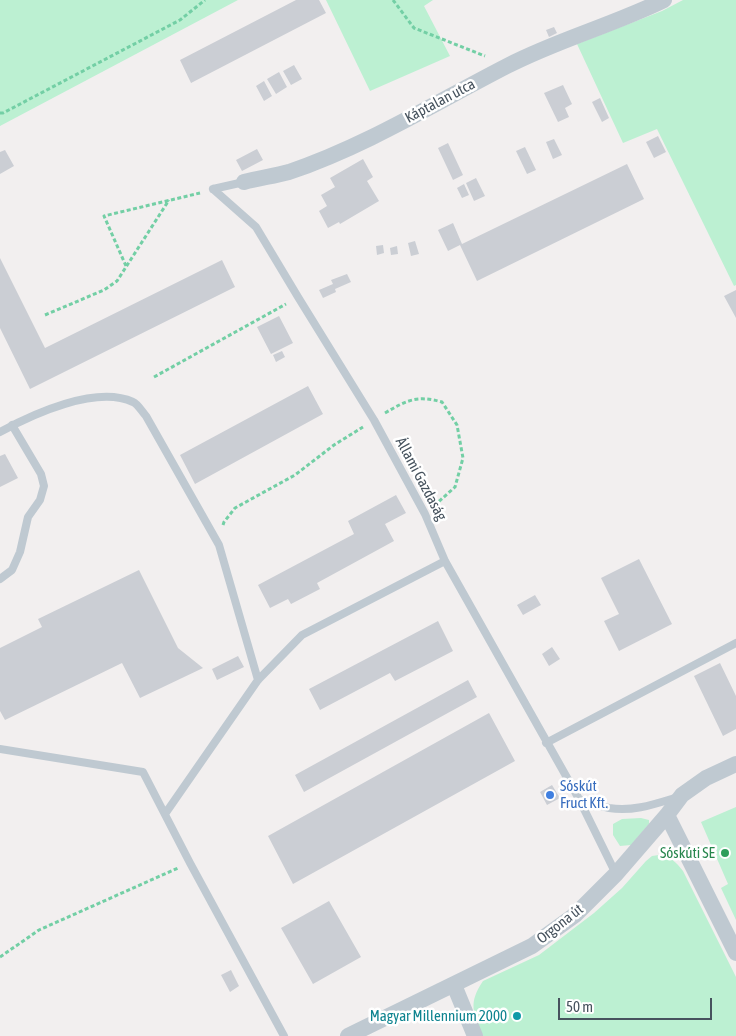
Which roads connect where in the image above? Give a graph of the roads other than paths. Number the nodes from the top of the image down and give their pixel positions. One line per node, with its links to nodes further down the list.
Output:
1 (664, 0): 2 (street, Káptalan utca)
2 (244, 182): 3 (lane, Káptalan utca)
3 (213, 189): 6 (lane, Állami Gazdaság)
4 (12, 425): 5 (lane); 7 (lane); 9 (lane)
5 (0, 432)
6 (445, 561): 9 (lane); 10 (lane, Állami Gazdaság)
7 (0, 579)
8 (736, 643): 10 (lane)
9 (258, 680): 15 (lane)
10 (546, 743): 14 (lane, Állami Gazdaság)
11 (0, 749): 15 (lane)
12 (736, 764): 13 (street, Orgona út)
13 (682, 795): 14 (lane); 16 (street, Orgona út)
14 (578, 799): 17 (lane, Állami Gazdaság)
15 (165, 814): 20 (lane)
16 (667, 815): 17 (street, Orgona út); 18 (street)
17 (616, 874): 19 (street, Orgona út)
18 (736, 953)
19 (454, 985): 21 (street, Orgona út); 22 (street)
20 (284, 1036)
21 (348, 1036)
22 (475, 1036)

